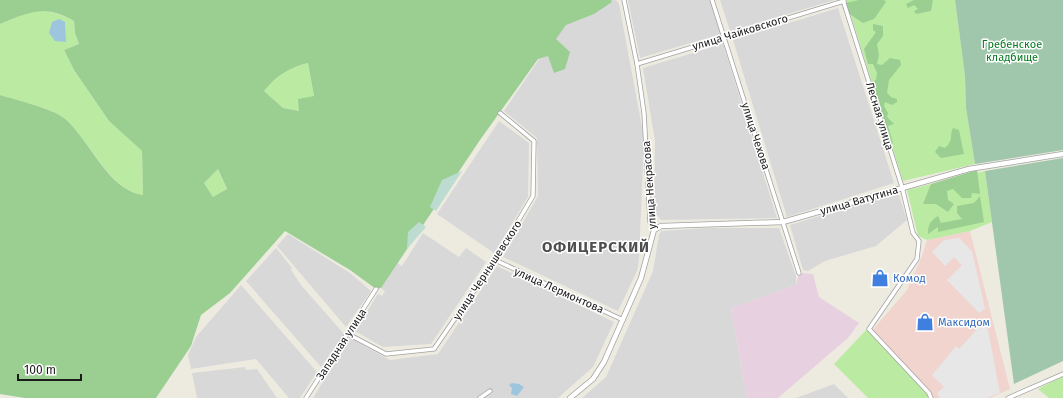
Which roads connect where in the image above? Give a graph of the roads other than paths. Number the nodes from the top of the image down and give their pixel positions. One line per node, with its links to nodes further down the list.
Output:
1 (624, 0): 5 (street, улица Некрасова)
2 (712, 0): 4 (street, улица Чехова)
3 (843, 1): 4 (street, улица Чайковского); 8 (street, Лесная улица)
4 (724, 37): 5 (street, улица Чайковского); 9 (street, улица Чехова)
5 (637, 64): 10 (street, улица Некрасова)
6 (500, 113): 11 (street, улица Чернышевского)
7 (1063, 154): 8 (street, улица Ватутина)
8 (902, 188): 9 (street, улица Ватутина); 21 (street, Лесная улица)
9 (783, 222): 10 (street, улица Ватутина); 12 (street, улица Чехова)
10 (654, 230): 14 (street, улица Некрасова)
11 (495, 260): 14 (street, улица Лермонтова); 15 (street, улица Чернышевского)
12 (799, 273)
13 (376, 289): 15 (street, Западная улица)
14 (623, 320): 20 (street, улица Некрасова)
15 (348, 334): 18 (street, Западная улица)
16 (1063, 374): 22 (street)
17 (490, 391): 19 (street)
18 (306, 398)
19 (480, 398)
20 (570, 398)
21 (931, 398)
22 (1008, 398)

